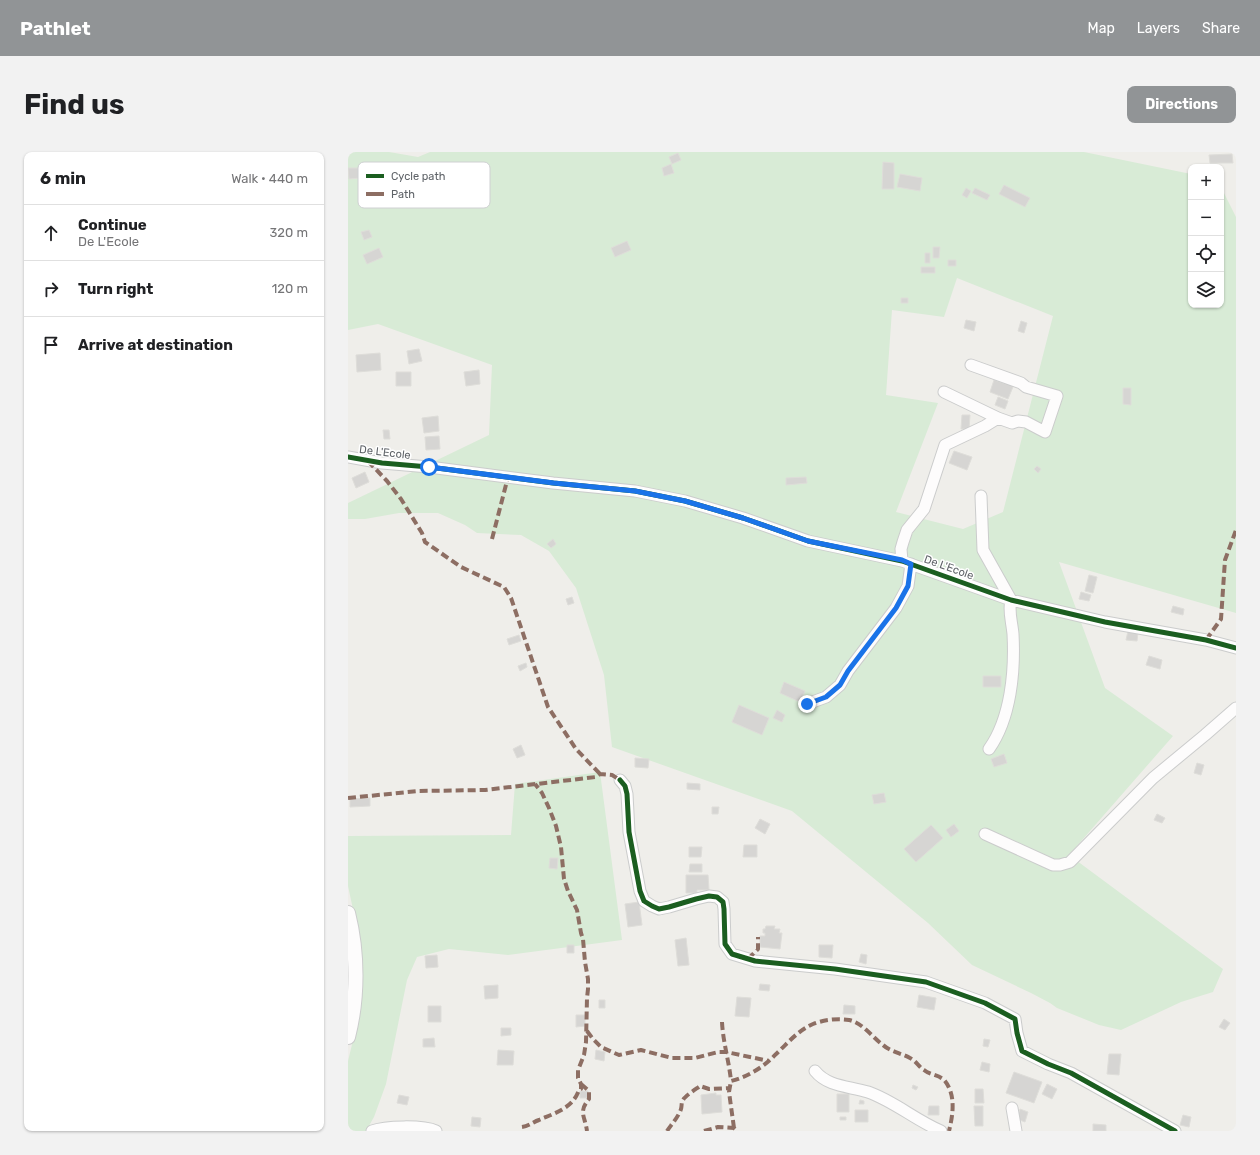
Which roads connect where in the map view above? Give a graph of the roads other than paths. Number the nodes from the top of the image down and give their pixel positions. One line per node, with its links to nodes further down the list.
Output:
1 (971, 365): 3 (street)
2 (944, 392): 3 (street)
3 (998, 418): 6 (street)
4 (348, 457): 6 (street, De L'Ecole)
5 (981, 496): 7 (street)
6 (906, 562): 7 (street, De L'Ecole); 9 (street)
7 (1011, 600): 8 (street, De L'Ecole); 11 (street)
8 (1236, 648)
9 (807, 704)
10 (1236, 708): 13 (street)
11 (988, 749)
12 (620, 780): 22 (street)
13 (985, 834)
14 (348, 913): 15 (street)
15 (348, 1037)
16 (815, 1071): 20 (street)
17 (1012, 1108): 21 (street)
18 (372, 1131): 19 (street)
19 (436, 1131)
20 (941, 1131)
21 (1016, 1131)
22 (1175, 1131)

